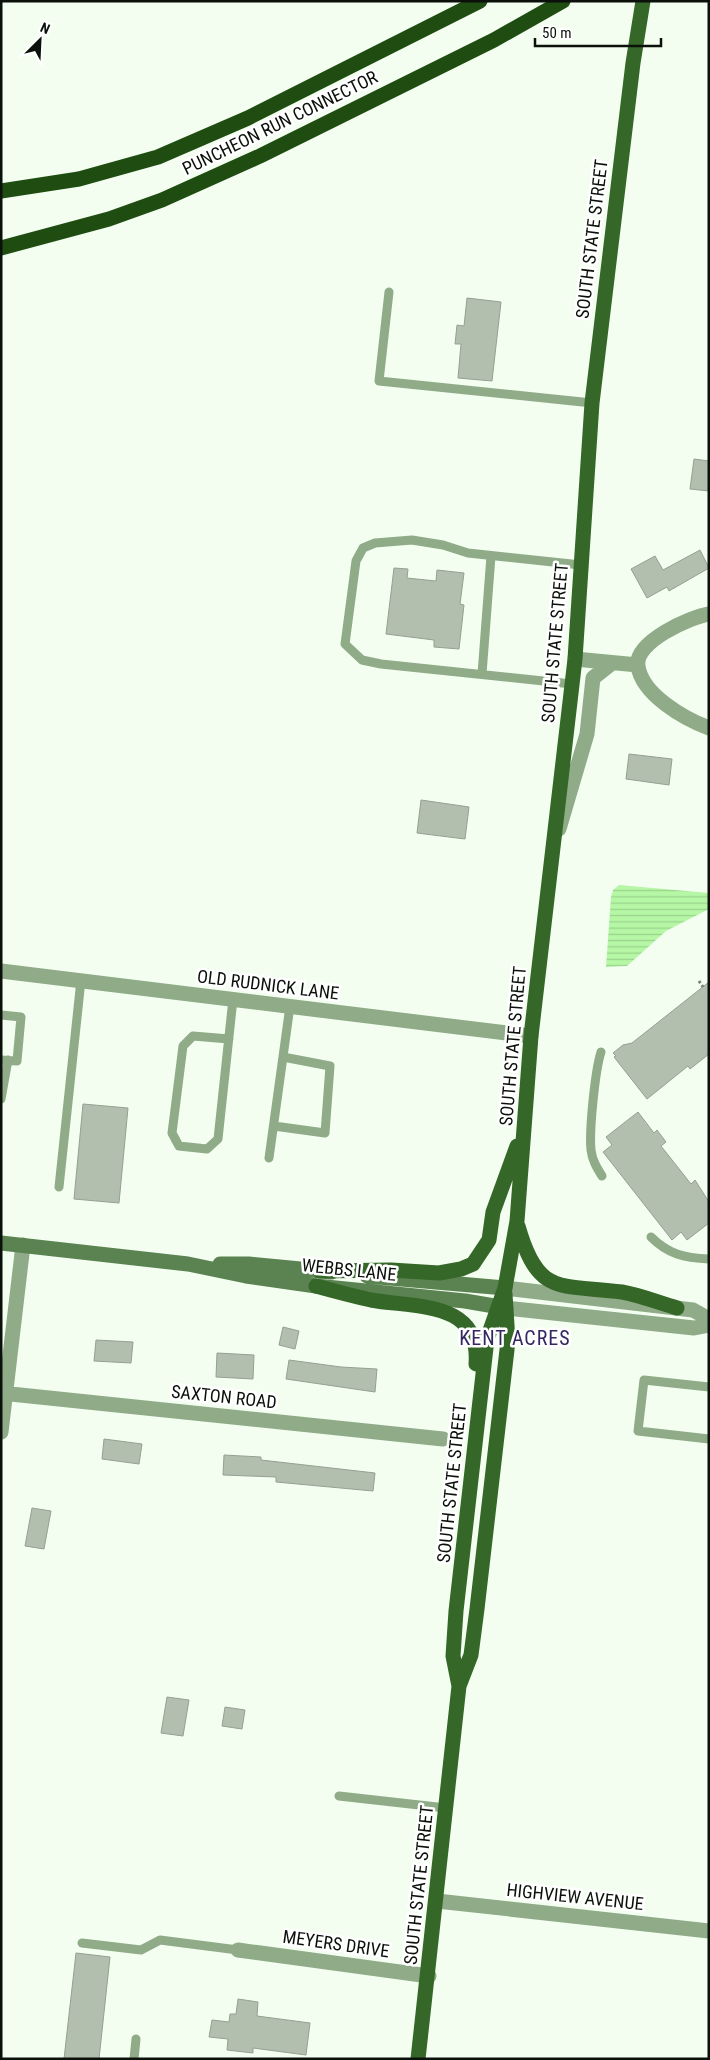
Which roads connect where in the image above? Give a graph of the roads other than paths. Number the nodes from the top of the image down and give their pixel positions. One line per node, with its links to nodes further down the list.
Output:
1 (480, 1): 4 (highway, PUNCHEON RUN CONNECTOR)
2 (563, 1): 5 (highway, PUNCHEON RUN CONNECTOR)
3 (643, 1): 7 (main road, SOUTH STATE STREET)
4 (1, 191)
5 (1, 248)
6 (389, 292): 7 (lane)
7 (592, 403): 9 (main road, SOUTH STATE STREET)
8 (490, 556): 9 (lane); 14 (lane); 14 (lane)
9 (581, 565): 11 (main road, SOUTH STATE STREET)
10 (709, 614): 13 (street)
11 (575, 659): 12 (street); 15 (main road, SOUTH STATE STREET)
12 (612, 663): 13 (street); 17 (street)
13 (638, 665): 16 (street)
14 (482, 674): 15 (lane)
15 (572, 684): 17 (main road, SOUTH STATE STREET)
16 (709, 728)
17 (553, 852): 23 (main road, SOUTH STATE STREET)
18 (1, 971): 19 (street, OLD RUDNICK LANE)
19 (81, 980): 20 (street, OLD RUDNICK LANE); 33 (lane)
20 (233, 999): 21 (street, OLD RUDNICK LANE); 24 (lane)
21 (290, 1006): 23 (street, OLD RUDNICK LANE); 26 (lane)
22 (1, 1015): 27 (lane)
23 (531, 1036): 30 (main road, SOUTH STATE STREET)
24 (229, 1038): 24 (lane)
25 (601, 1052): 32 (lane)
26 (283, 1057): 29 (lane); 29 (lane)
27 (5, 1060): 28 (lane)
28 (1, 1099)
29 (274, 1126): 31 (lane)
30 (524, 1128): 34 (main road, SOUTH STATE STREET); 39 (main road)
31 (270, 1158)
32 (602, 1176)
33 (60, 1186)
34 (517, 1221): 40 (main road, SOUTH STATE STREET); 42 (main road)
35 (651, 1237): 38 (lane)
36 (1, 1243): 37 (street, WEBBS LANE)
37 (22, 1245): 39 (street, WEBBS LANE); 46 (street)
38 (709, 1259)
39 (318, 1279): 40 (street, WEBBS LANE); 41 (street, WEBBS LANE); 50 (main road)
40 (505, 1288): 41 (main road, SOUTH STATE STREET); 42 (street)
41 (502, 1308): 44 (street); 50 (main road, SOUTH STATE STREET); 51 (main road, SOUTH STATE STREET)
42 (677, 1308): 43 (street)
43 (709, 1318)
44 (709, 1325)
45 (709, 1387): 49 (lane)
46 (3, 1393): 47 (street); 48 (street, SAXTON ROAD)
47 (1, 1432)
48 (443, 1439)
49 (709, 1439)
50 (466, 1527): 51 (main road, SOUTH STATE STREET)
51 (459, 1686): 53 (main road, SOUTH STATE STREET)
52 (339, 1796): 53 (lane)
53 (446, 1808): 54 (main road, SOUTH STATE STREET)
54 (437, 1901): 55 (street, HIGHVIEW AVENUE); 58 (main road, SOUTH STATE STREET)
55 (709, 1931)
56 (82, 1943): 57 (lane)
57 (238, 1950): 58 (street, MEYERS DRIVE)
58 (429, 1976): 61 (main road, SOUTH STATE STREET)
59 (136, 2039): 60 (lane)
60 (134, 2059)
61 (418, 2059)

